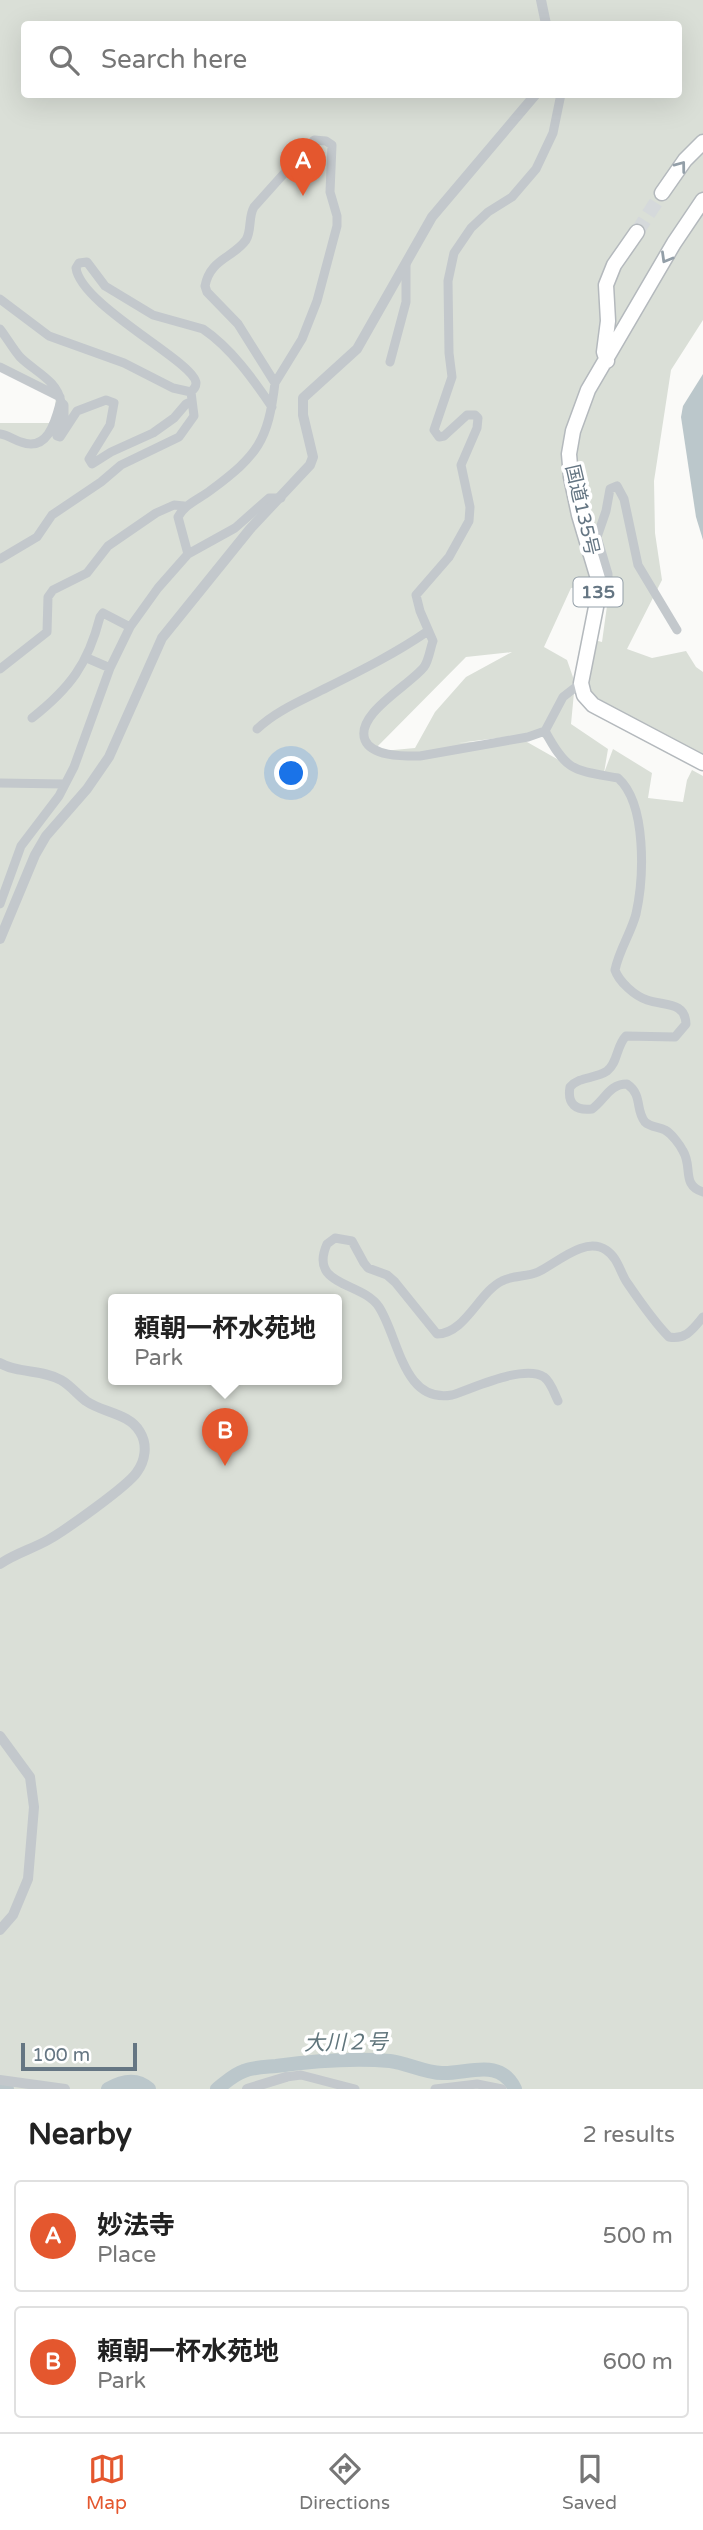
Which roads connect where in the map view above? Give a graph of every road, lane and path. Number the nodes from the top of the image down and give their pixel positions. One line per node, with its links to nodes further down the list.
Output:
1 (541, 0): 2 (street)
2 (545, 21)
3 (533, 98): 9 (street)
4 (560, 98): 27 (street)
5 (703, 142): 6 (highway, one-way to 5)
6 (662, 193)
7 (703, 200): 12 (highway, 国道135号 / 135, one-way to 12)
8 (637, 232): 12 (highway)
9 (407, 259): 13 (street); 20 (street)
10 (0, 299): 16 (street)
11 (0, 329): 17 (street)
12 (607, 361): 24 (highway, 国道135号 / 135)
13 (390, 362)
14 (0, 367): 17 (street)
15 (275, 383): 15 (street); 18 (street)
16 (192, 397): 17 (street); 18 (street); 23 (street)
17 (60, 400): 19 (street)
18 (272, 407): 21 (street)
19 (0, 434)
20 (281, 498): 22 (street); 39 (street)
21 (184, 506): 22 (street); 30 (street)
22 (188, 554): 25 (street)
23 (0, 559)
24 (597, 602): 26 (street); 31 (highway, 国道135号 / 135)
25 (130, 627): 28 (street); 29 (street)
26 (677, 630)
27 (428, 631): 33 (street); 34 (street)
28 (87, 658): 29 (street); 32 (street)
29 (110, 668): 37 (street)
30 (0, 669)
31 (581, 683): 34 (street); 35 (highway)
32 (32, 718)
33 (257, 729)
34 (545, 731): 40 (street)
35 (703, 763)
36 (0, 783): 37 (street)
37 (64, 784): 38 (street)
38 (0, 904)
39 (0, 939)
40 (703, 1192)
41 (703, 1317): 43 (street)
42 (0, 1363): 44 (street)
43 (558, 1401)
44 (0, 1564)
45 (0, 1736): 46 (street)
46 (0, 1930)
47 (286, 2077): 50 (street); 51 (street)
48 (0, 2080): 49 (street)
49 (65, 2089)
50 (247, 2089)
51 (355, 2089)
52 (435, 2089): 53 (street)
53 (502, 2089)

